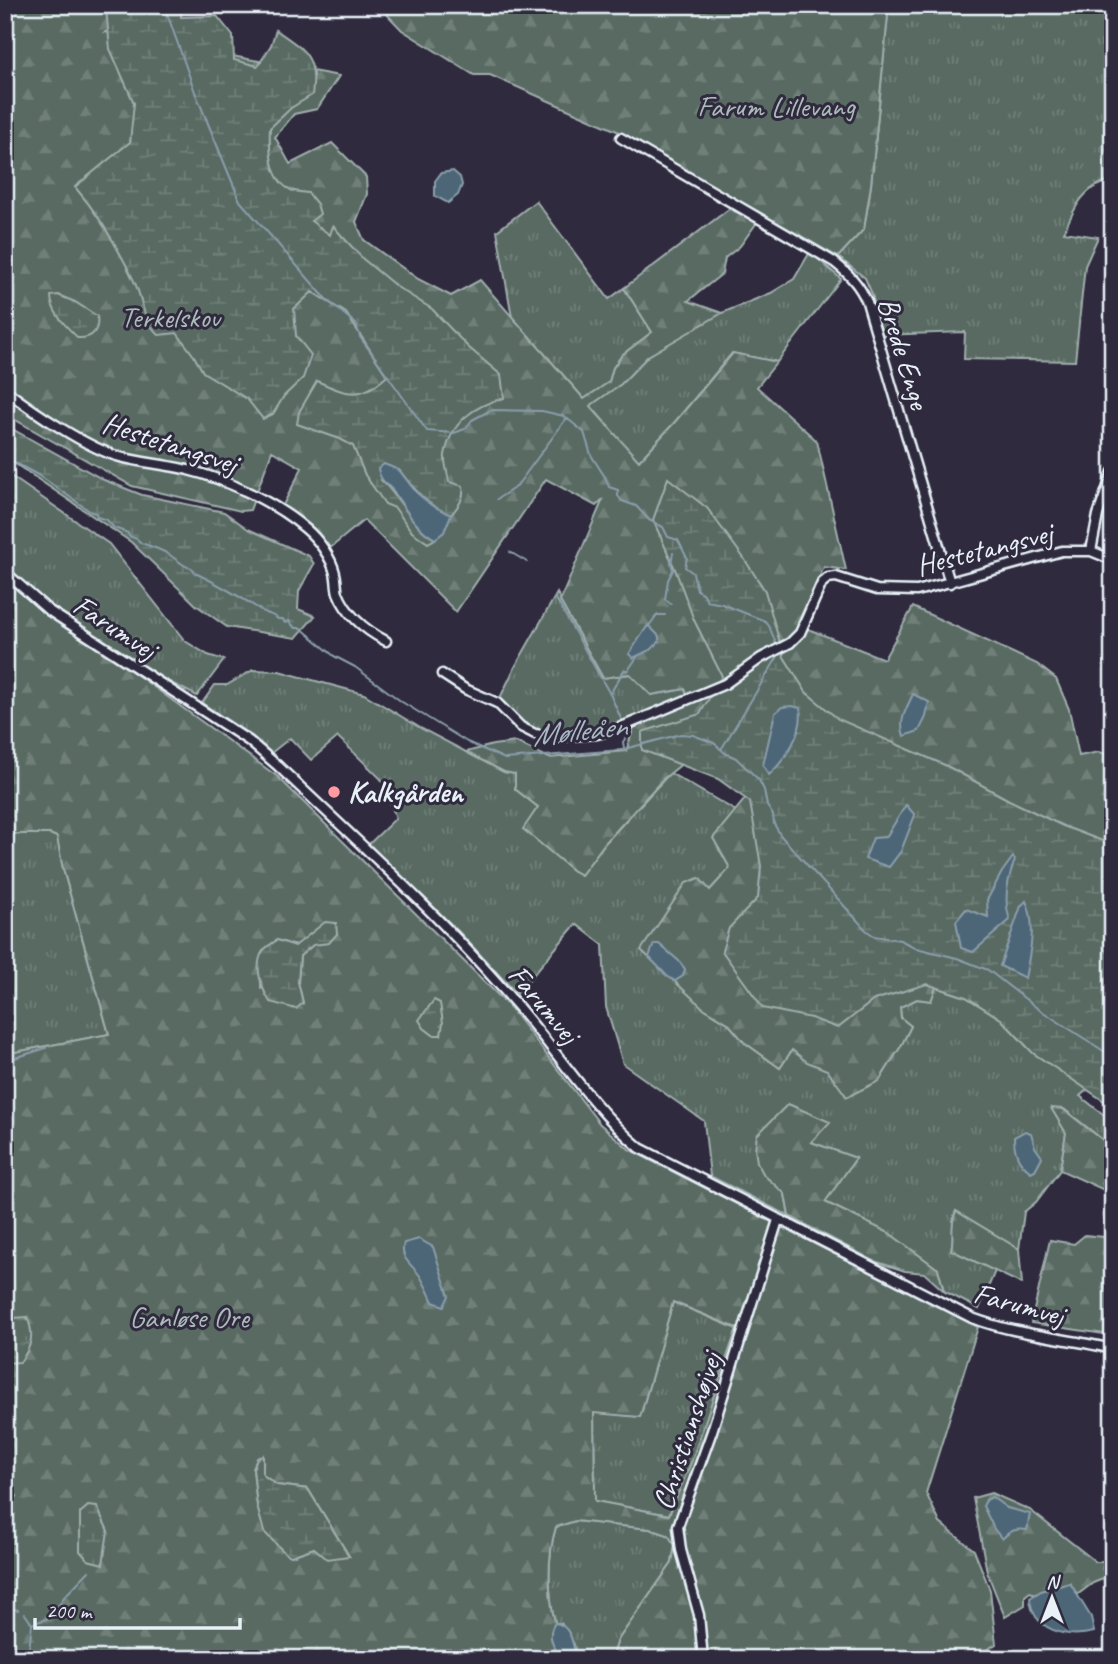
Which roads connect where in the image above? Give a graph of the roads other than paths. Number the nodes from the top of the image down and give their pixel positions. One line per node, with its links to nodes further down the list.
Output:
1 (621, 138): 7 (street, Brede Enge)
2 (5, 390): 8 (street, Hestetangsvej)
3 (1113, 472): 4 (street)
4 (1091, 551): 5 (street, Hestetangsvej); 7 (street, Hestetangsvej)
5 (1113, 560)
6 (6, 571): 10 (street, Farumvej)
7 (950, 583): 9 (street, Hestetangsvej)
8 (386, 641)
9 (442, 674)
10 (778, 1220): 11 (street, Farumvej); 12 (street, Christianshøjvej)
11 (1113, 1349)
12 (703, 1659)

